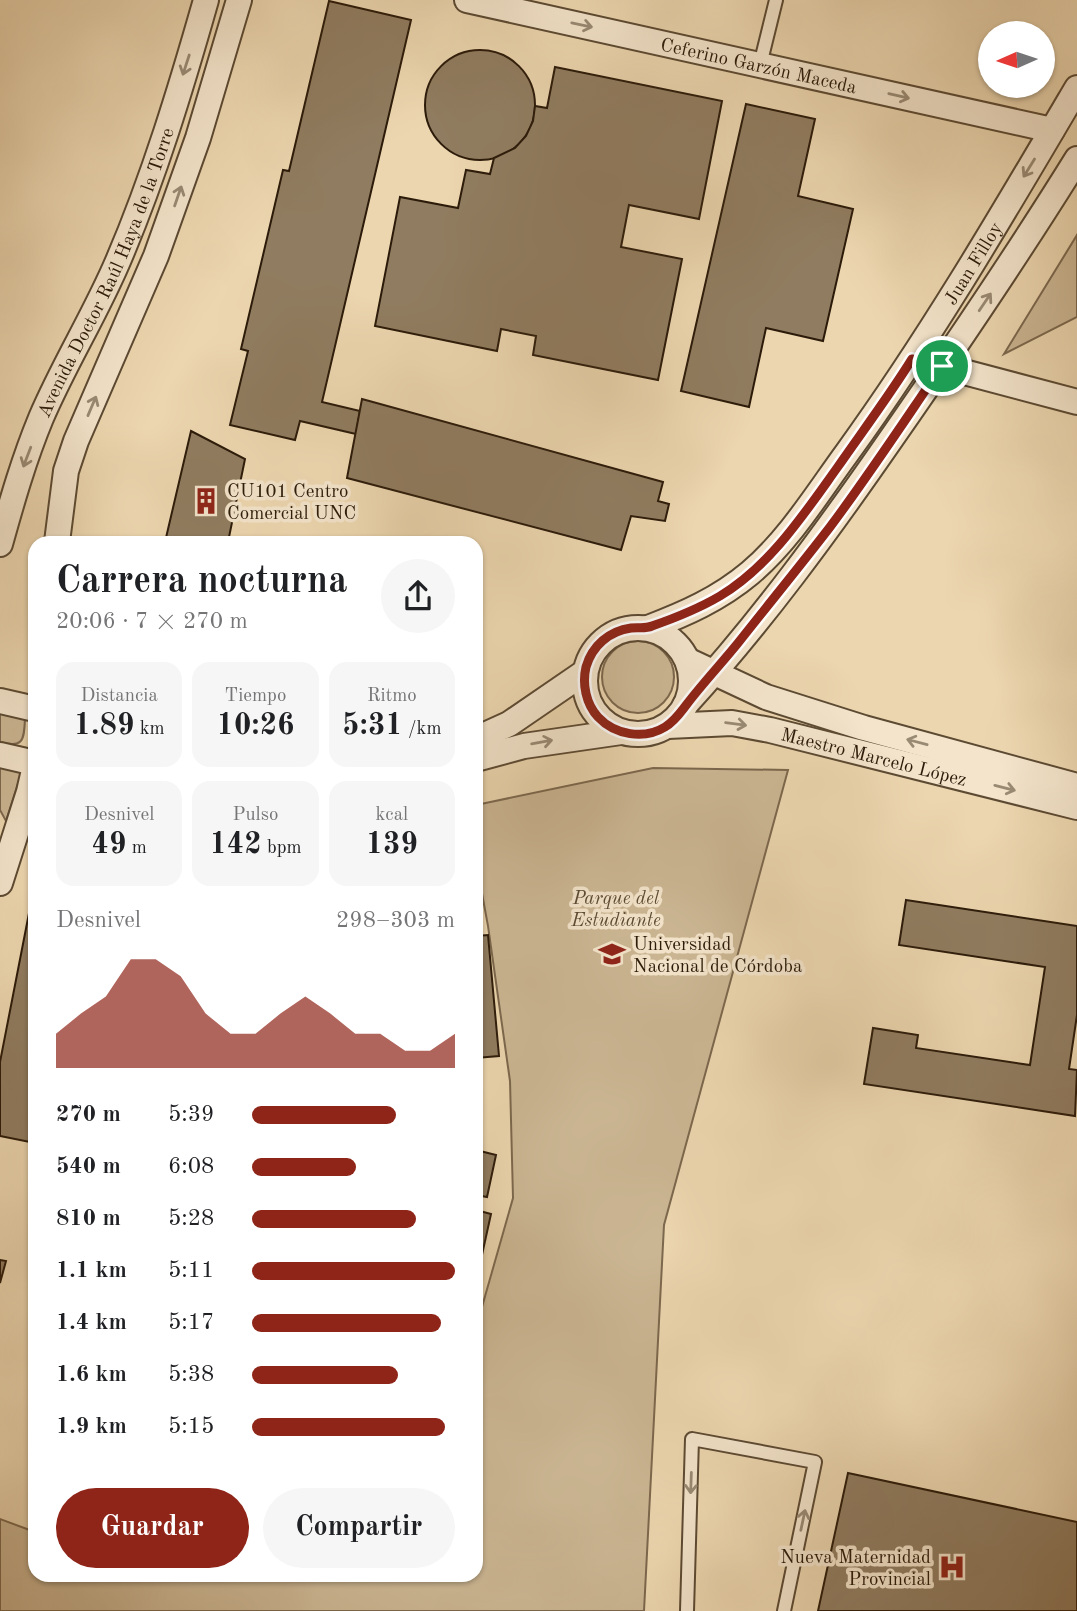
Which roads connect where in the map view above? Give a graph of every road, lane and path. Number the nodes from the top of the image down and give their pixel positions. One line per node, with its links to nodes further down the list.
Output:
1 (206, 0): 13 (street, Avenida Doctor Raúl Haya de la Torre, one-way to 13)
2 (239, 0): 12 (street, Avenida Doctor Raúl Haya de la Torre, one-way to 2)
3 (467, 0): 5 (street, Ceferino Garzón Maceda, one-way to 5)
4 (776, 0): 5 (lane)
5 (760, 65): 7 (street, Ceferino Garzón Maceda, one-way to 7)
6 (1077, 88): 7 (street, Juan Filloy)
7 (1052, 130): 9 (street, Juan Filloy, one-way to 9)
8 (1077, 159): 10 (street, Juan Filloy, one-way to 8)
9 (912, 359): 10 (street); 14 (street, Juan Filloy)
10 (942, 366): 11 (street); 17 (street, Juan Filloy)
11 (1077, 402)
12 (58, 536)
13 (0, 544)
14 (648, 628): 15 (street); 16 (street)
15 (687, 660): 17 (street, Maestro Marcelo López); 19 (street)
16 (585, 672): 22 (street); 23 (street)
17 (714, 674): 19 (street, Juan Filloy); 27 (street, Maestro Marcelo López, one-way to 17)
18 (0, 701): 20 (street)
19 (686, 704): 21 (street)
20 (28, 707)
21 (668, 726): 22 (street); 29 (street, Maestro Marcelo López, one-way to 29)
22 (621, 732): 25 (street, one-way to 22)
23 (483, 736)
24 (0, 755): 26 (street)
25 (483, 758)
26 (28, 763)
27 (1077, 786)
28 (28, 795): 30 (street)
29 (1077, 807)
30 (2, 868)
31 (687, 1611): 32 (lane, one-way to 31)
32 (784, 1611)

